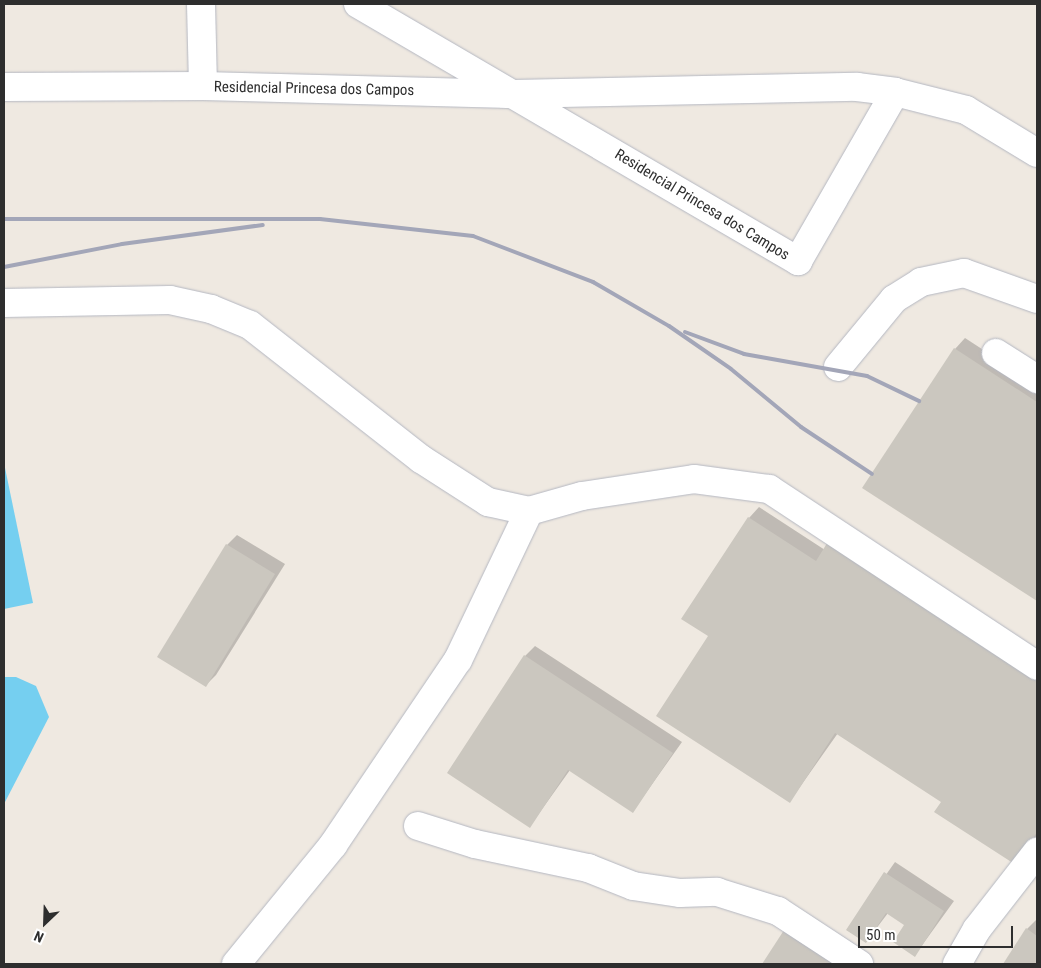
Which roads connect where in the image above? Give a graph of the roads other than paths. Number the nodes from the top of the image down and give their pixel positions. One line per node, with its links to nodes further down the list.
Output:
1 (201, 4): 3 (street, Residencial Princesa dos Campos)
2 (358, 4): 6 (street, Residencial Princesa dos Campos)
3 (203, 86): 4 (street, Residencial Princesa dos Campos); 6 (street, Residencial Princesa dos Campos)
4 (4, 87)
5 (895, 92): 6 (street, Residencial Princesa dos Campos); 6 (street, Residencial Princesa dos Campos); 7 (street, Residencial Princesa dos Campos)
6 (514, 94)
7 (1037, 153)
8 (1037, 299): 11 (street)
9 (4, 303): 13 (street)
10 (996, 353): 12 (street)
11 (838, 367)
12 (1037, 379)
13 (528, 511): 14 (street); 17 (street)
14 (1037, 666)
15 (418, 826): 18 (street)
16 (1037, 852): 19 (street)
17 (236, 964)
18 (858, 964)
19 (957, 964)

